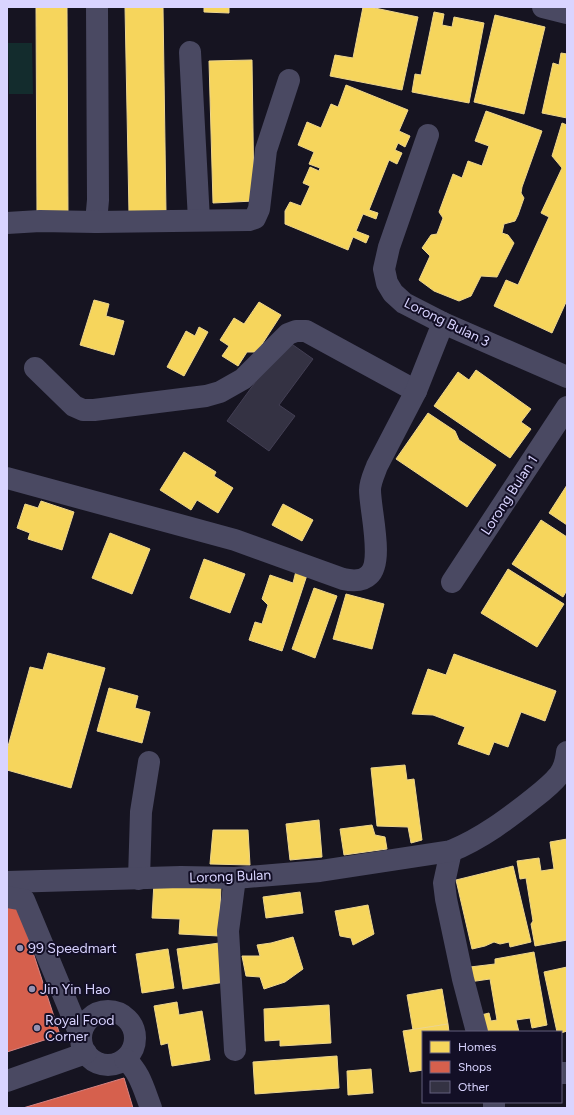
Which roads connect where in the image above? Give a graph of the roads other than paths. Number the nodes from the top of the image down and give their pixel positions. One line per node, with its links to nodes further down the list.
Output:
1 (97, 7): 8 (street)
2 (543, 7): 3 (street)
3 (567, 13)
4 (190, 52): 7 (street)
5 (289, 80): 7 (street)
6 (428, 135): 10 (street, Lorong Bulan 3)
7 (199, 220): 8 (street)
8 (96, 222): 9 (street)
9 (7, 223)
10 (443, 323): 12 (street, Lorong Bulan 3); 13 (street)
11 (34, 368): 13 (street)
12 (567, 377)
13 (416, 391): 15 (street)
14 (567, 407): 16 (street, Lorong Bulan 1)
15 (7, 478)
16 (452, 582)
17 (567, 752): 19 (street, Lorong Bulan)
18 (149, 762): 21 (street)
19 (451, 851): 20 (street, Lorong Bulan); 24 (street)
20 (235, 878): 21 (street, Lorong Bulan); 26 (street)
21 (139, 879): 22 (street, Lorong Bulan)
22 (7, 882)
23 (15, 899): 25 (street)
24 (477, 1031)
25 (83, 1046): 27 (street); 27 (street); 28 (street); 29 (street)
26 (235, 1050)
27 (125, 1059): 30 (street)
28 (7, 1072)
29 (7, 1081)
30 (151, 1108)

